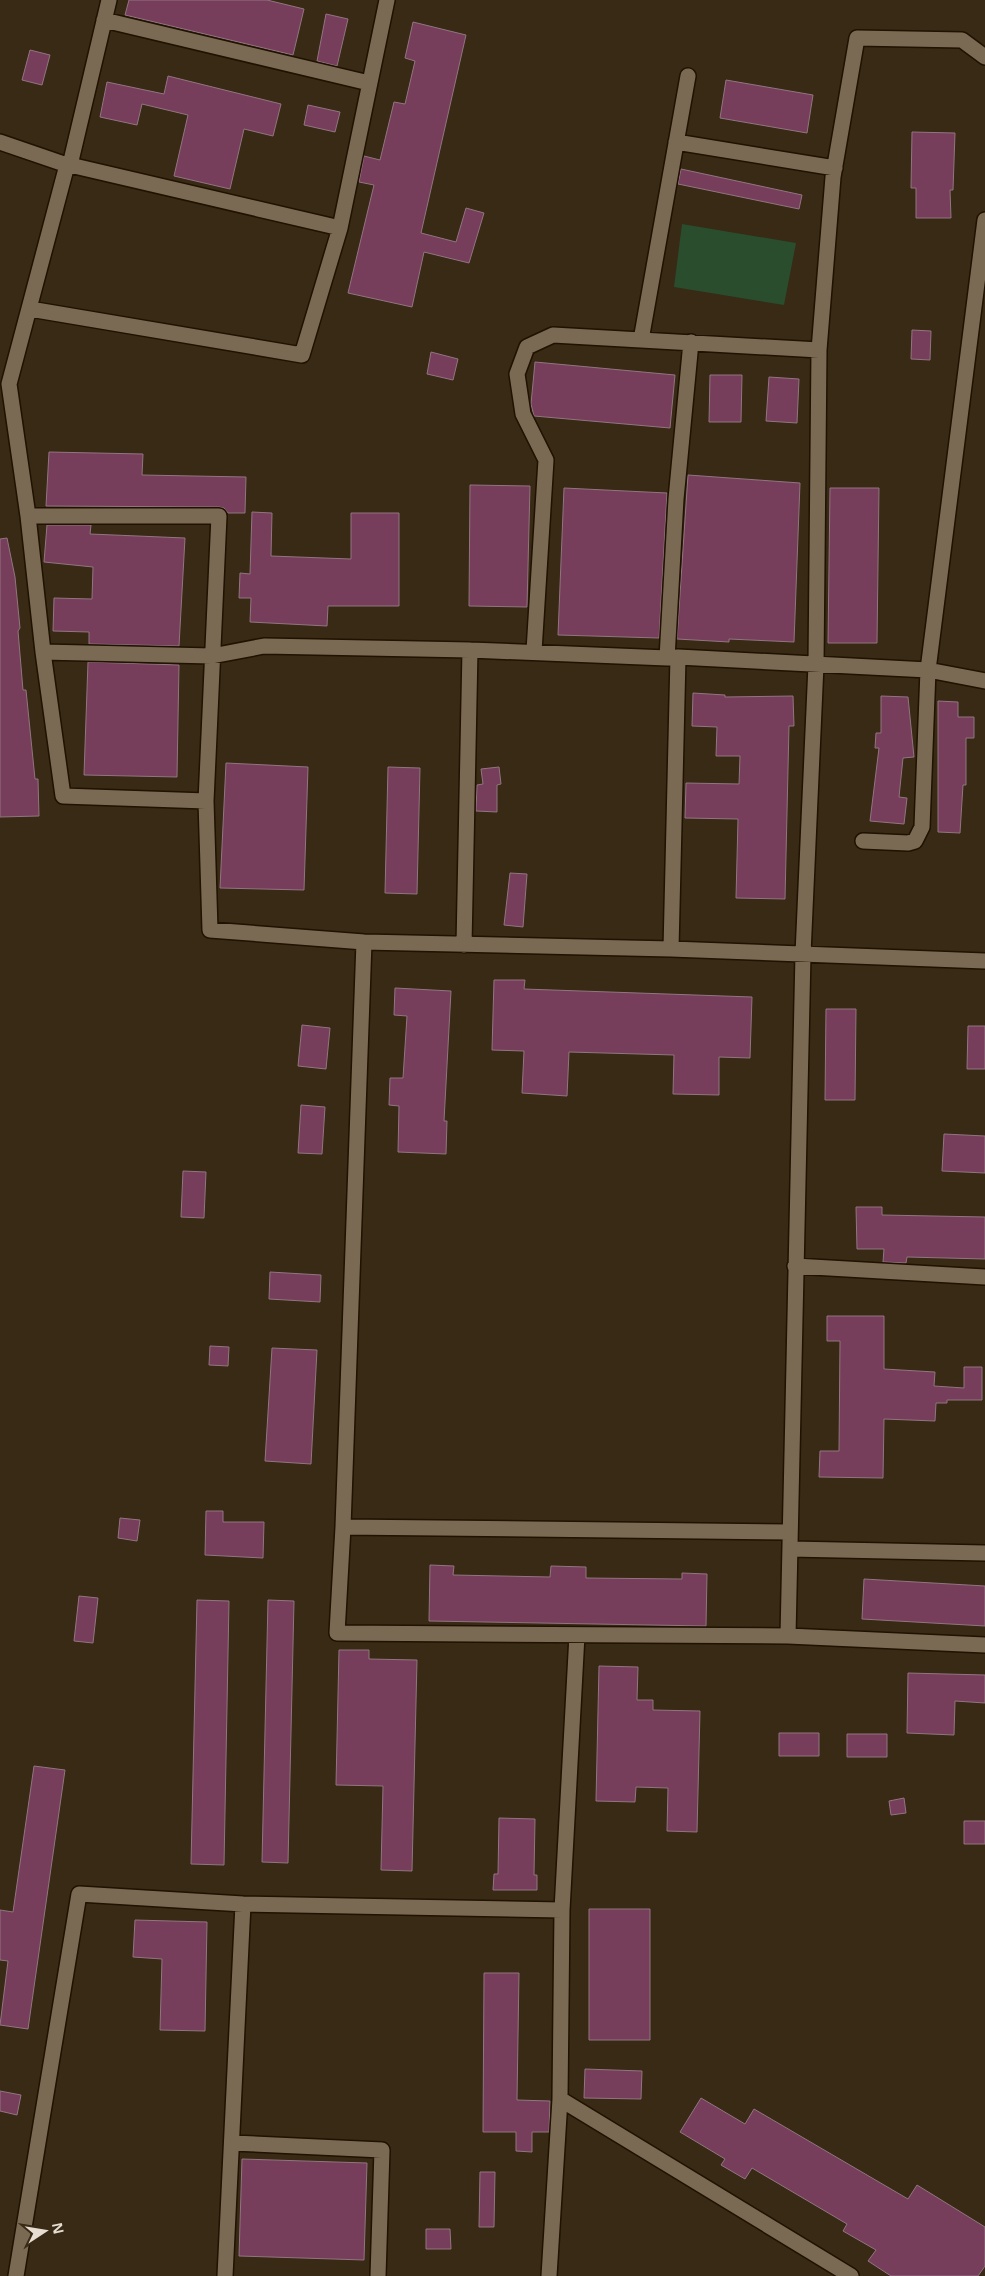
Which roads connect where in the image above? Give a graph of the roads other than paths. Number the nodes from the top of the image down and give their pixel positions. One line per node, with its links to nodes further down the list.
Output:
1 (109, 0): 3 (lane)
2 (387, 0): 6 (lane)
3 (104, 20): 6 (lane); 9 (lane)
4 (985, 57): 10 (lane)
5 (688, 76): 8 (lane)
6 (370, 83): 12 (lane)
7 (0, 142): 9 (lane)
8 (676, 142): 10 (lane); 14 (lane)
9 (68, 165): 12 (lane); 13 (lane)
10 (835, 168): 16 (lane)
11 (985, 220): 24 (lane)
12 (340, 228): 13 (lane)
13 (30, 309): 17 (lane)
14 (640, 340): 15 (lane); 19 (lane)
15 (691, 342): 16 (lane); 22 (lane)
16 (818, 350): 23 (lane)
17 (28, 516): 20 (lane); 21 (lane)
18 (470, 650): 19 (lane); 21 (lane); 29 (lane)
19 (534, 651): 22 (lane)
20 (43, 652): 21 (lane); 26 (lane)
21 (212, 656): 26 (lane)
22 (672, 657): 23 (lane); 30 (lane)
23 (816, 664): 24 (lane); 31 (lane)
24 (928, 670): 25 (lane); 27 (lane)
25 (985, 681)
26 (206, 801): 28 (lane)
27 (863, 841)
28 (364, 942): 29 (lane); 35 (lane)
29 (464, 945): 30 (lane)
30 (671, 949): 31 (lane)
31 (803, 954): 32 (lane); 33 (lane)
32 (985, 961)
33 (795, 1266): 34 (lane); 36 (lane)
34 (985, 1277)
35 (343, 1528): 36 (lane); 39 (lane)
36 (790, 1532): 37 (lane)
37 (790, 1550): 38 (lane); 40 (lane)
38 (985, 1553)
39 (577, 1635): 40 (lane); 43 (lane)
40 (788, 1636): 41 (lane)
41 (985, 1645)
42 (243, 1904): 43 (lane); 45 (lane); 46 (lane)
43 (562, 1910): 44 (lane)
44 (560, 2099): 49 (lane); 50 (lane)
45 (233, 2143): 47 (lane); 48 (lane)
46 (16, 2276)
47 (225, 2276)
48 (378, 2276)
49 (549, 2276)
50 (852, 2276)

